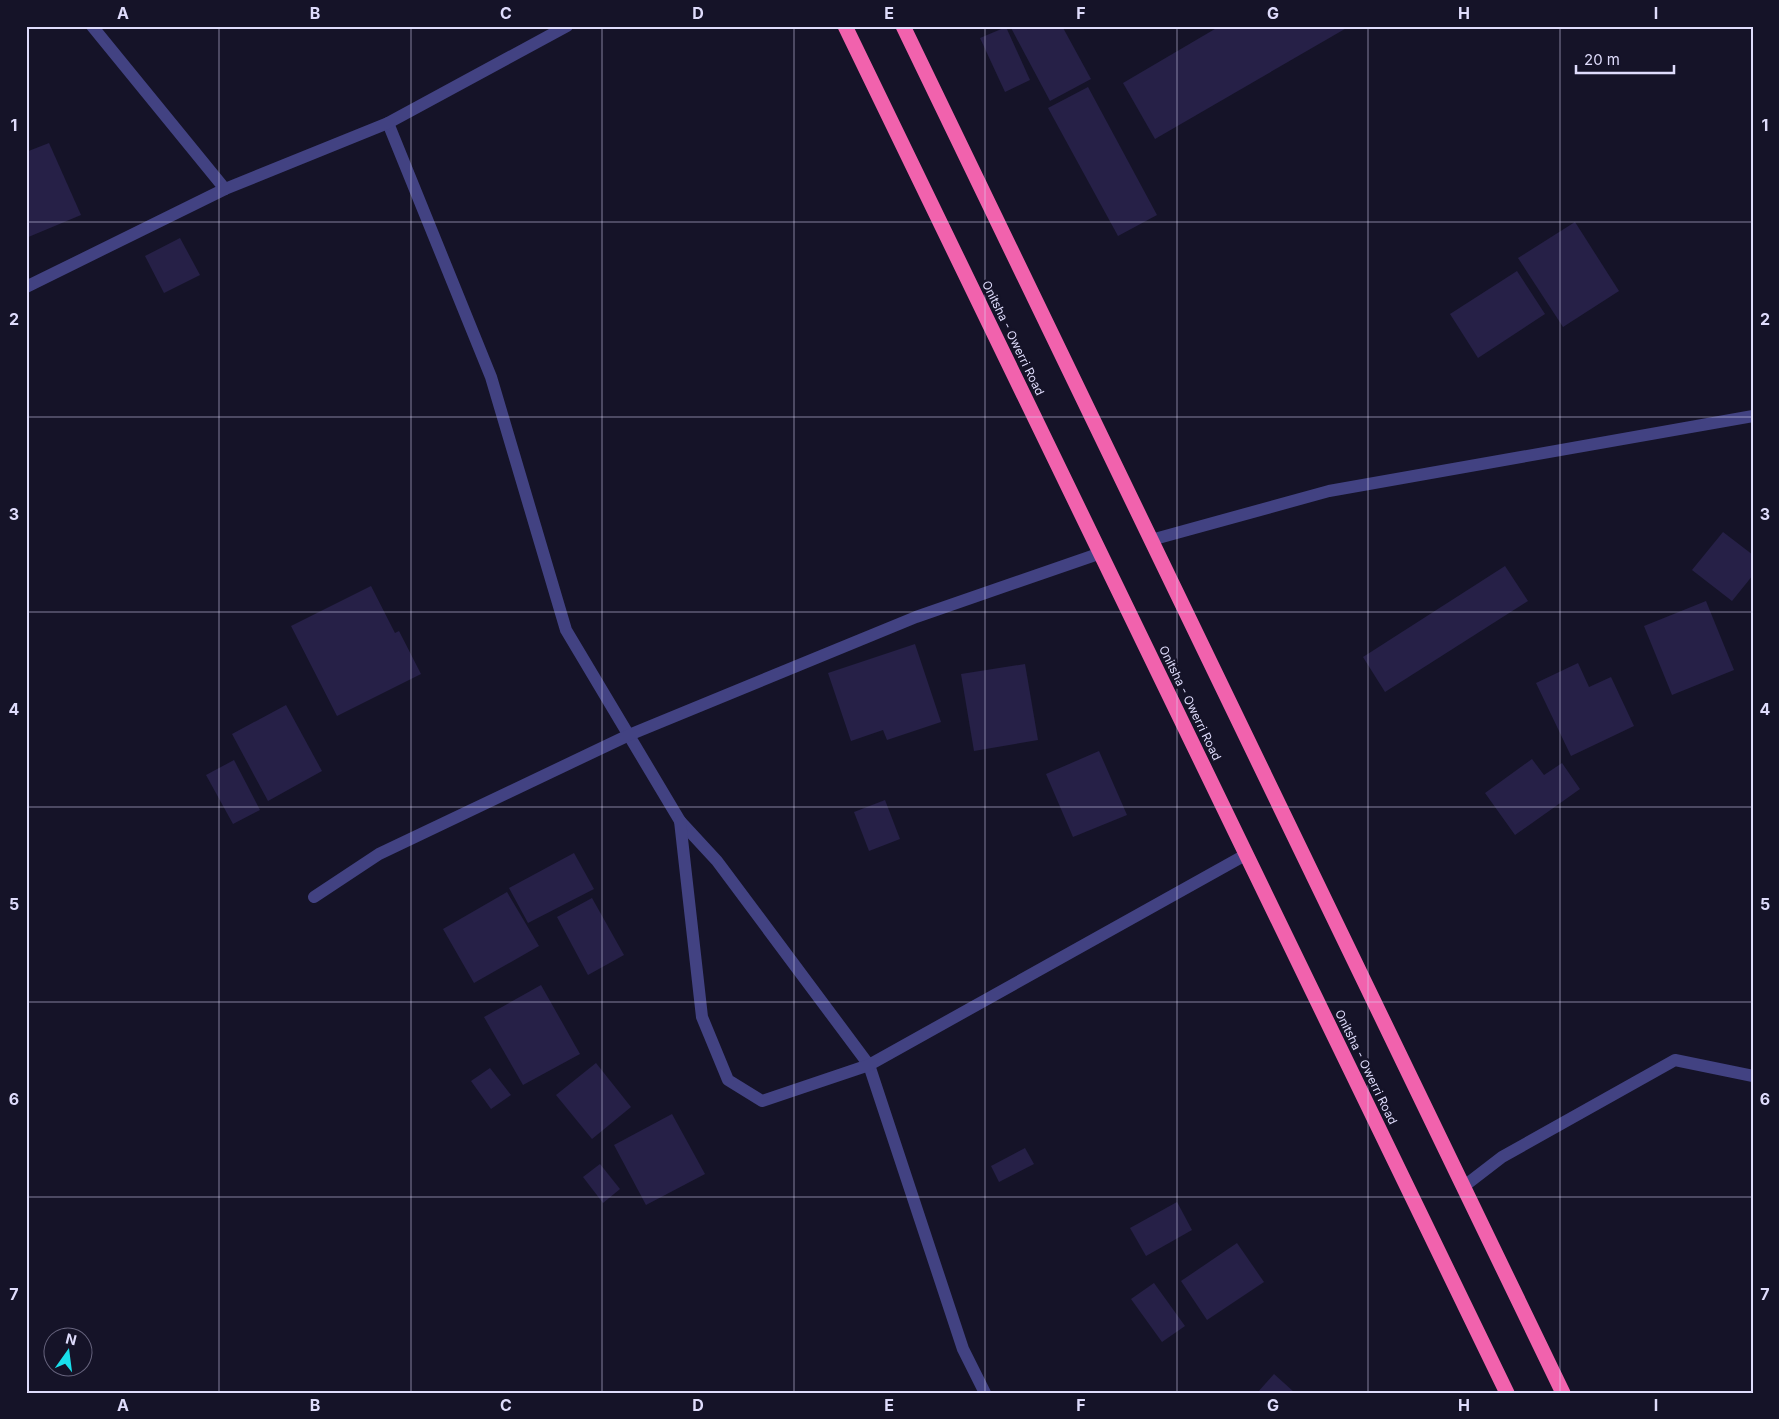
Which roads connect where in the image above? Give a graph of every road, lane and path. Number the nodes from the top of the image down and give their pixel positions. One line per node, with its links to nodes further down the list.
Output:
1 (92, 26): 6 (street)
2 (567, 26): 5 (street)
3 (845, 26): 10 (highway, Onitsha - Owerri Road)
4 (903, 26): 9 (highway)
5 (388, 123): 6 (street); 11 (street)
6 (225, 189): 7 (street)
7 (26, 287)
8 (1753, 416): 9 (street)
9 (1151, 540): 17 (highway)
10 (1101, 553): 11 (street); 13 (highway, Onitsha - Owerri Road)
11 (629, 735): 12 (street); 14 (street)
12 (680, 822): 15 (street); 15 (street)
13 (1246, 854): 15 (street); 19 (highway, Onitsha - Owerri Road)
14 (314, 897)
15 (869, 1065): 18 (street)
16 (1753, 1076): 17 (street)
17 (1463, 1187): 20 (highway)
18 (985, 1393)
19 (1507, 1393)
20 (1563, 1393)

